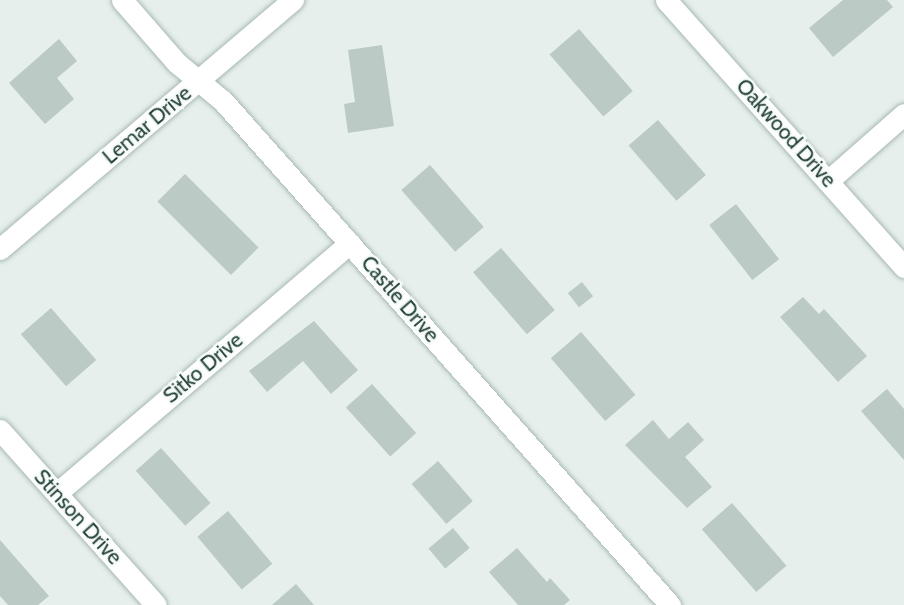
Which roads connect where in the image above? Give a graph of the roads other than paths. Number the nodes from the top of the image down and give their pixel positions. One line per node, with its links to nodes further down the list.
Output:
1 (122, 0): 4 (street, Castle Drive)
2 (293, 0): 4 (street, Lemar Drive)
3 (666, 0): 6 (street, Oakwood Drive)
4 (199, 80): 7 (street, Castle Drive); 8 (street, Lemar Drive)
5 (904, 114): 6 (street)
6 (829, 180): 9 (street, Oakwood Drive)
7 (350, 243): 11 (street, Sitko Drive); 13 (street, Castle Drive)
8 (0, 248)
9 (904, 267)
10 (0, 430): 11 (street, Stinson Drive)
11 (57, 492): 12 (street, Stinson Drive)
12 (156, 605)
13 (670, 605)

